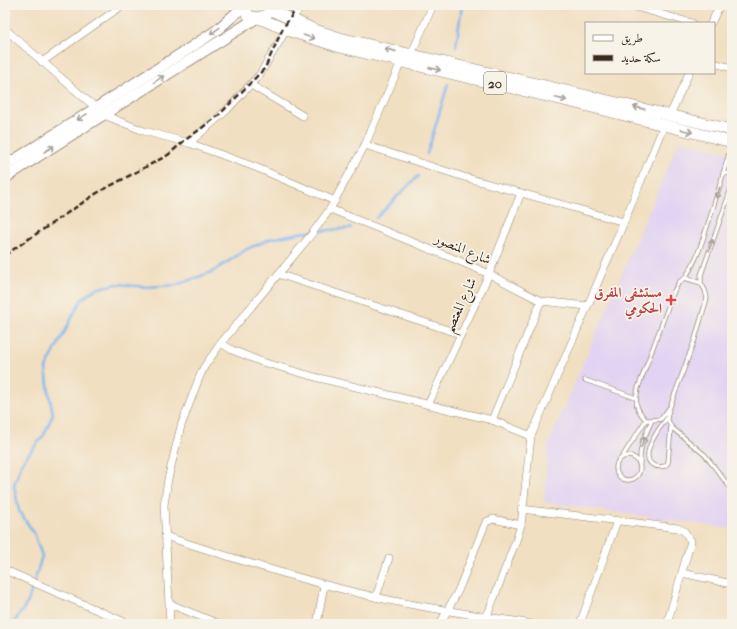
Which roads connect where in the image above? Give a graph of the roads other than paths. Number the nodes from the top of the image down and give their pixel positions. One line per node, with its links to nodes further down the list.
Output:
1 (124, 5): 15 (street)
2 (244, 5): 8 (main road, 20); 21 (main road, one-way to 21)
3 (301, 5): 9 (street)
4 (434, 5): 14 (street)
5 (629, 5): 10 (street)
6 (720, 5): 11 (street)
7 (269, 7): 8 (main road, 20); 9 (main road, 20)
8 (257, 18): 13 (main road, 20); 21 (main road, one-way to 8)
9 (293, 20): 13 (street); 14 (main road, 20, one-way to 9)
10 (688, 22)
11 (712, 22)
12 (5, 29): 15 (street)
13 (287, 30): 16 (main road, 20, one-way to 16); 20 (street)
14 (411, 55): 22 (main road, 20, one-way to 14)
15 (42, 62): 21 (street)
16 (401, 62): 24 (main road, 20, one-way to 24); 28 (street)
17 (715, 63): 18 (street)
18 (732, 68)
19 (689, 74): 22 (street)
20 (251, 85): 23 (street); 27 (street)
21 (99, 112): 27 (street); 29 (main road, one-way to 29); 32 (main road, one-way to 21)
22 (670, 115): 25 (main road, 20)
23 (303, 116)
24 (664, 125): 26 (main road, 20, one-way to 26); 37 (street)
25 (732, 130)
26 (732, 142): 30 (lane)
27 (189, 143): 35 (street)
28 (365, 145): 34 (street); 35 (street)
29 (5, 166)
30 (723, 173): 31 (lane); 38 (lane, one-way to 38)
31 (732, 174)
32 (5, 178)
33 (732, 186): 39 (lane)
34 (521, 193): 37 (street); 41 (street, شارع المعتصم)
35 (335, 201): 36 (street)
36 (330, 210): 40 (street); 41 (street, شارع المنصور)
37 (624, 222): 45 (street)
38 (709, 222): 39 (lane); 42 (lane)
39 (718, 225): 43 (lane, one-way to 39)
40 (278, 274): 46 (street); 47 (street)
41 (489, 274): 44 (street, شارع المنصور); 46 (street, شارع المعتصم)
42 (685, 278): 43 (lane); 49 (lane)
43 (701, 283): 51 (lane)
44 (540, 301): 45 (street, شارع المنصور); 53 (street)
45 (586, 306): 57 (street)
46 (460, 334): 50 (street, شارع المعتصم)
47 (221, 343): 50 (street); 64 (street)
48 (585, 380): 49 (lane)
49 (636, 398): 54 (lane)
50 (428, 405): 53 (street)
51 (670, 407): 52 (lane); 55 (lane)
52 (667, 418): 56 (lane); 56 (lane)
53 (492, 420): 57 (street)
54 (646, 420): 55 (lane); 58 (lane)
55 (652, 420): 59 (lane, one-way to 55)
56 (671, 427): 60 (lane)
57 (531, 436): 61 (street)
58 (622, 457): 59 (lane); 59 (lane)
59 (640, 464)
60 (732, 490)
61 (521, 510): 62 (street); 63 (street)
62 (617, 521): 67 (street); 81 (street)
63 (520, 525): 72 (street); 73 (street)
64 (165, 536): 69 (street); 71 (street)
65 (389, 558): 70 (street)
66 (5, 570): 74 (street)
67 (682, 573): 68 (street); 82 (street)
68 (732, 584)
69 (324, 585): 70 (street); 77 (street)
70 (376, 597): 72 (street)
71 (170, 604): 75 (street); 76 (street)
72 (447, 611): 73 (street); 78 (street)
73 (486, 616): 79 (street); 80 (street)
74 (129, 624)
75 (170, 624)
76 (219, 624)
77 (317, 624)
78 (440, 624)
79 (484, 624)
80 (531, 624)
81 (580, 624)
82 (667, 624)

